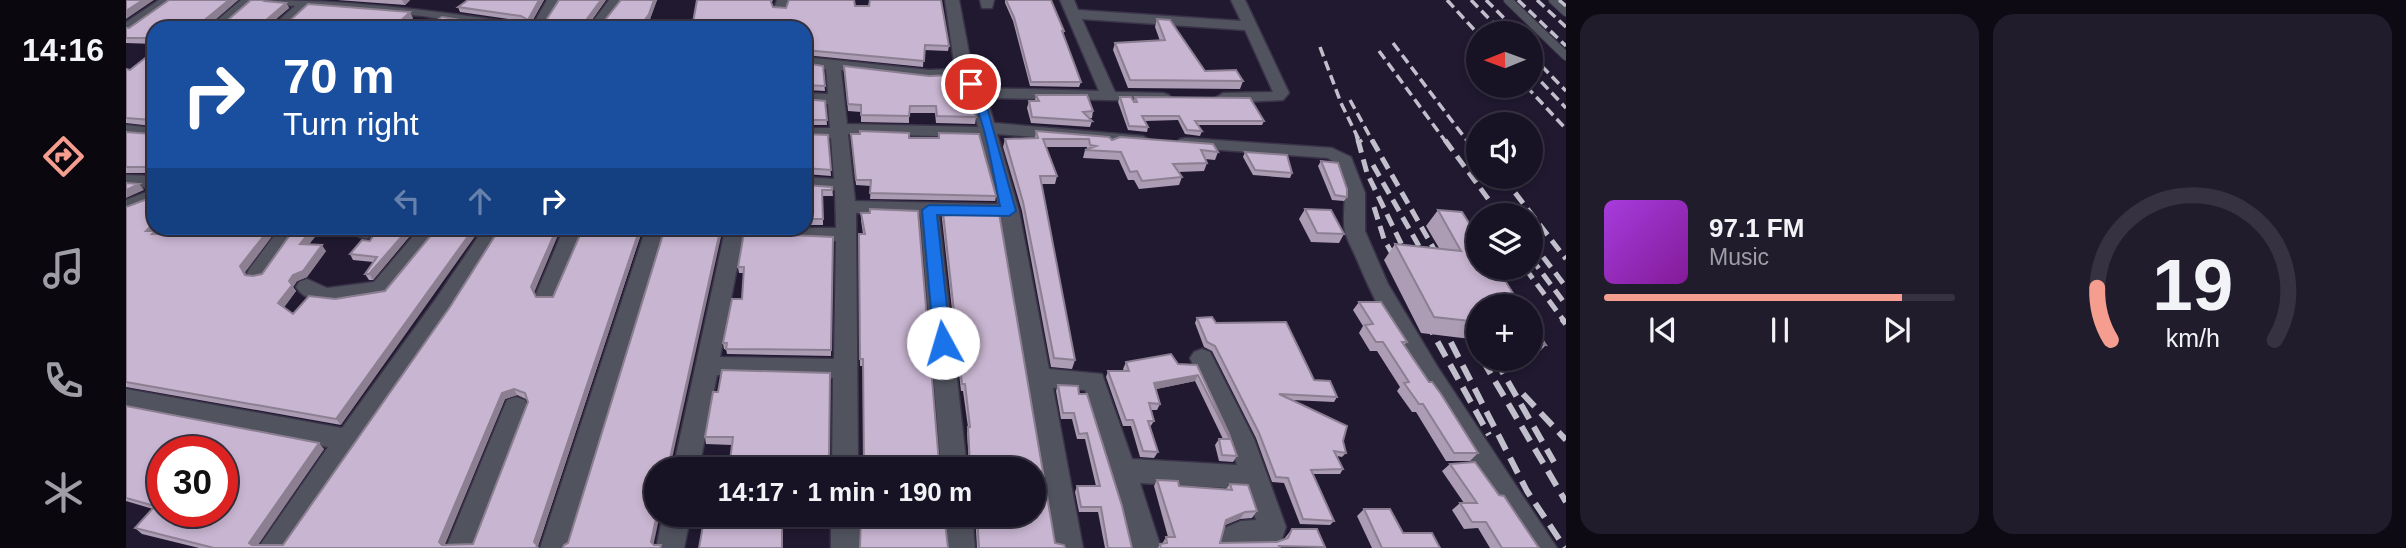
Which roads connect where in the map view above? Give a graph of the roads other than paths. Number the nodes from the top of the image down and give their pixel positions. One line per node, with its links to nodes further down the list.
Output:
1 (168, 0): 24 (street)
2 (249, 0): 17 (street)
3 (267, 0): 11 (street)
4 (463, 0): 16 (street)
5 (554, 0): 21 (street)
6 (616, 0): 22 (street)
7 (952, 0): 28 (street)
8 (1237, 0): 23 (street)
9 (1508, 0): 25 (lane)
10 (1553, 0): 15 (lane)
11 (306, 4): 12 (street); 18 (street)
12 (382, 4): 14 (street)
13 (1070, 7): 23 (street); 30 (street)
14 (423, 12): 16 (street); 19 (street)
15 (1566, 12)
16 (450, 16): 20 (street)
17 (224, 21)
18 (285, 21)
19 (411, 21)
20 (480, 21)
21 (542, 21)
22 (600, 21)
23 (1250, 26): 33 (street)
24 (127, 28)
25 (1566, 56)
26 (812, 63): 27 (street)
27 (834, 65): 28 (street); 34 (street)
28 (960, 74): 29 (street)
29 (977, 93): 30 (street); 36 (street)
30 (1109, 96): 32 (street)
31 (812, 98): 34 (street)
32 (1182, 98)
33 (1210, 98)
34 (836, 99): 37 (street)
35 (126, 130): 38 (street)
36 (989, 130): 37 (street); 46 (street); 82 (street)
37 (840, 131): 39 (street); 43 (street)
38 (147, 132)
39 (812, 133)
40 (126, 181): 41 (street)
41 (147, 182)
42 (812, 183): 43 (street)
43 (842, 185): 44 (street)
44 (846, 207): 45 (street); 54 (street)
45 (929, 210): 46 (street); 67 (street)
46 (1009, 211): 61 (street)
47 (812, 233): 54 (street)
48 (285, 235): 55 (street)
49 (425, 235): 56 (street)
50 (489, 235): 64 (street)
51 (571, 235): 57 (street)
52 (654, 235): 75 (street)
53 (734, 235): 59 (street)
54 (845, 235): 60 (street)
55 (257, 273)
56 (307, 288)
57 (547, 294)
58 (1202, 358): 69 (street)
59 (707, 366): 60 (street); 65 (street)
60 (845, 369): 66 (street)
61 (1037, 379): 68 (street); 79 (street)
62 (126, 399): 64 (street)
63 (516, 407): 74 (street)
64 (348, 440): 73 (street)
65 (688, 457)
66 (845, 457)
67 (953, 457)
68 (1124, 470): 69 (street); 80 (street)
69 (1253, 478): 81 (street)
70 (674, 527): 76 (street)
71 (845, 527): 77 (street)
72 (959, 527): 78 (street)
73 (272, 548)
74 (460, 548)
75 (554, 548)
76 (670, 548)
77 (845, 548)
78 (961, 548)
79 (1069, 548)
80 (1147, 548)
81 (1231, 548)
82 (1543, 548)

